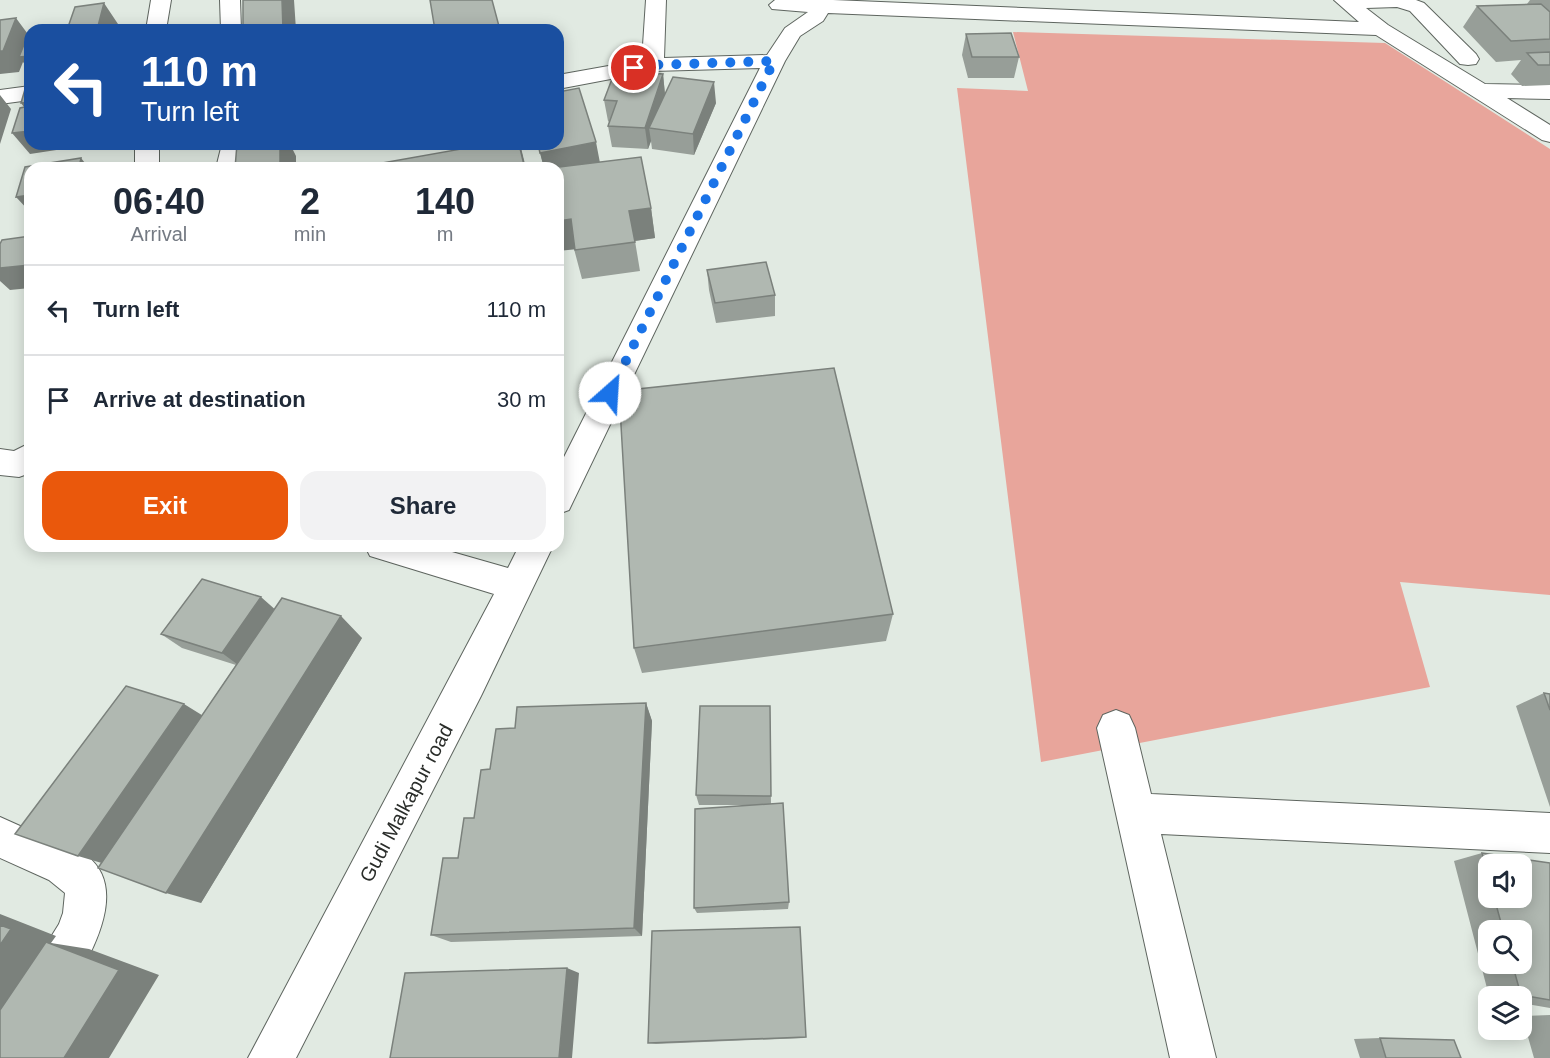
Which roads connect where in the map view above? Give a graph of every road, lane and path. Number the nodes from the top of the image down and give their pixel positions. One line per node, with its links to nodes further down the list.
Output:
1 (161, 0): 7 (street)
2 (656, 0): 13 (street)
3 (237, 1): 8 (street)
4 (1345, 1): 9 (street); 11 (street)
5 (780, 3): 6 (street); 10 (street)
6 (822, 3): 9 (street); 10 (street)
7 (157, 24)
8 (232, 24)
9 (1381, 29): 15 (street)
10 (792, 32): 12 (street)
11 (1468, 59)
12 (774, 61): 13 (street); 22 (street)
13 (653, 65): 14 (street)
14 (564, 81)
15 (1479, 91): 16 (street); 19 (street)
16 (1550, 92)
17 (24, 94): 18 (street)
18 (0, 97)
19 (1550, 135)
20 (24, 461): 21 (street)
21 (0, 462)
22 (564, 489)
23 (402, 552): 25 (street)
24 (533, 552): 25 (street, Gudi Malkapur road)
25 (517, 586): 31 (street, Gudi Malkapur road)
26 (1116, 728): 27 (street)
27 (1134, 813): 28 (street); 32 (street)
28 (1550, 833)
29 (0, 837): 30 (street)
30 (0, 1048)
31 (271, 1058)
32 (1193, 1058)

